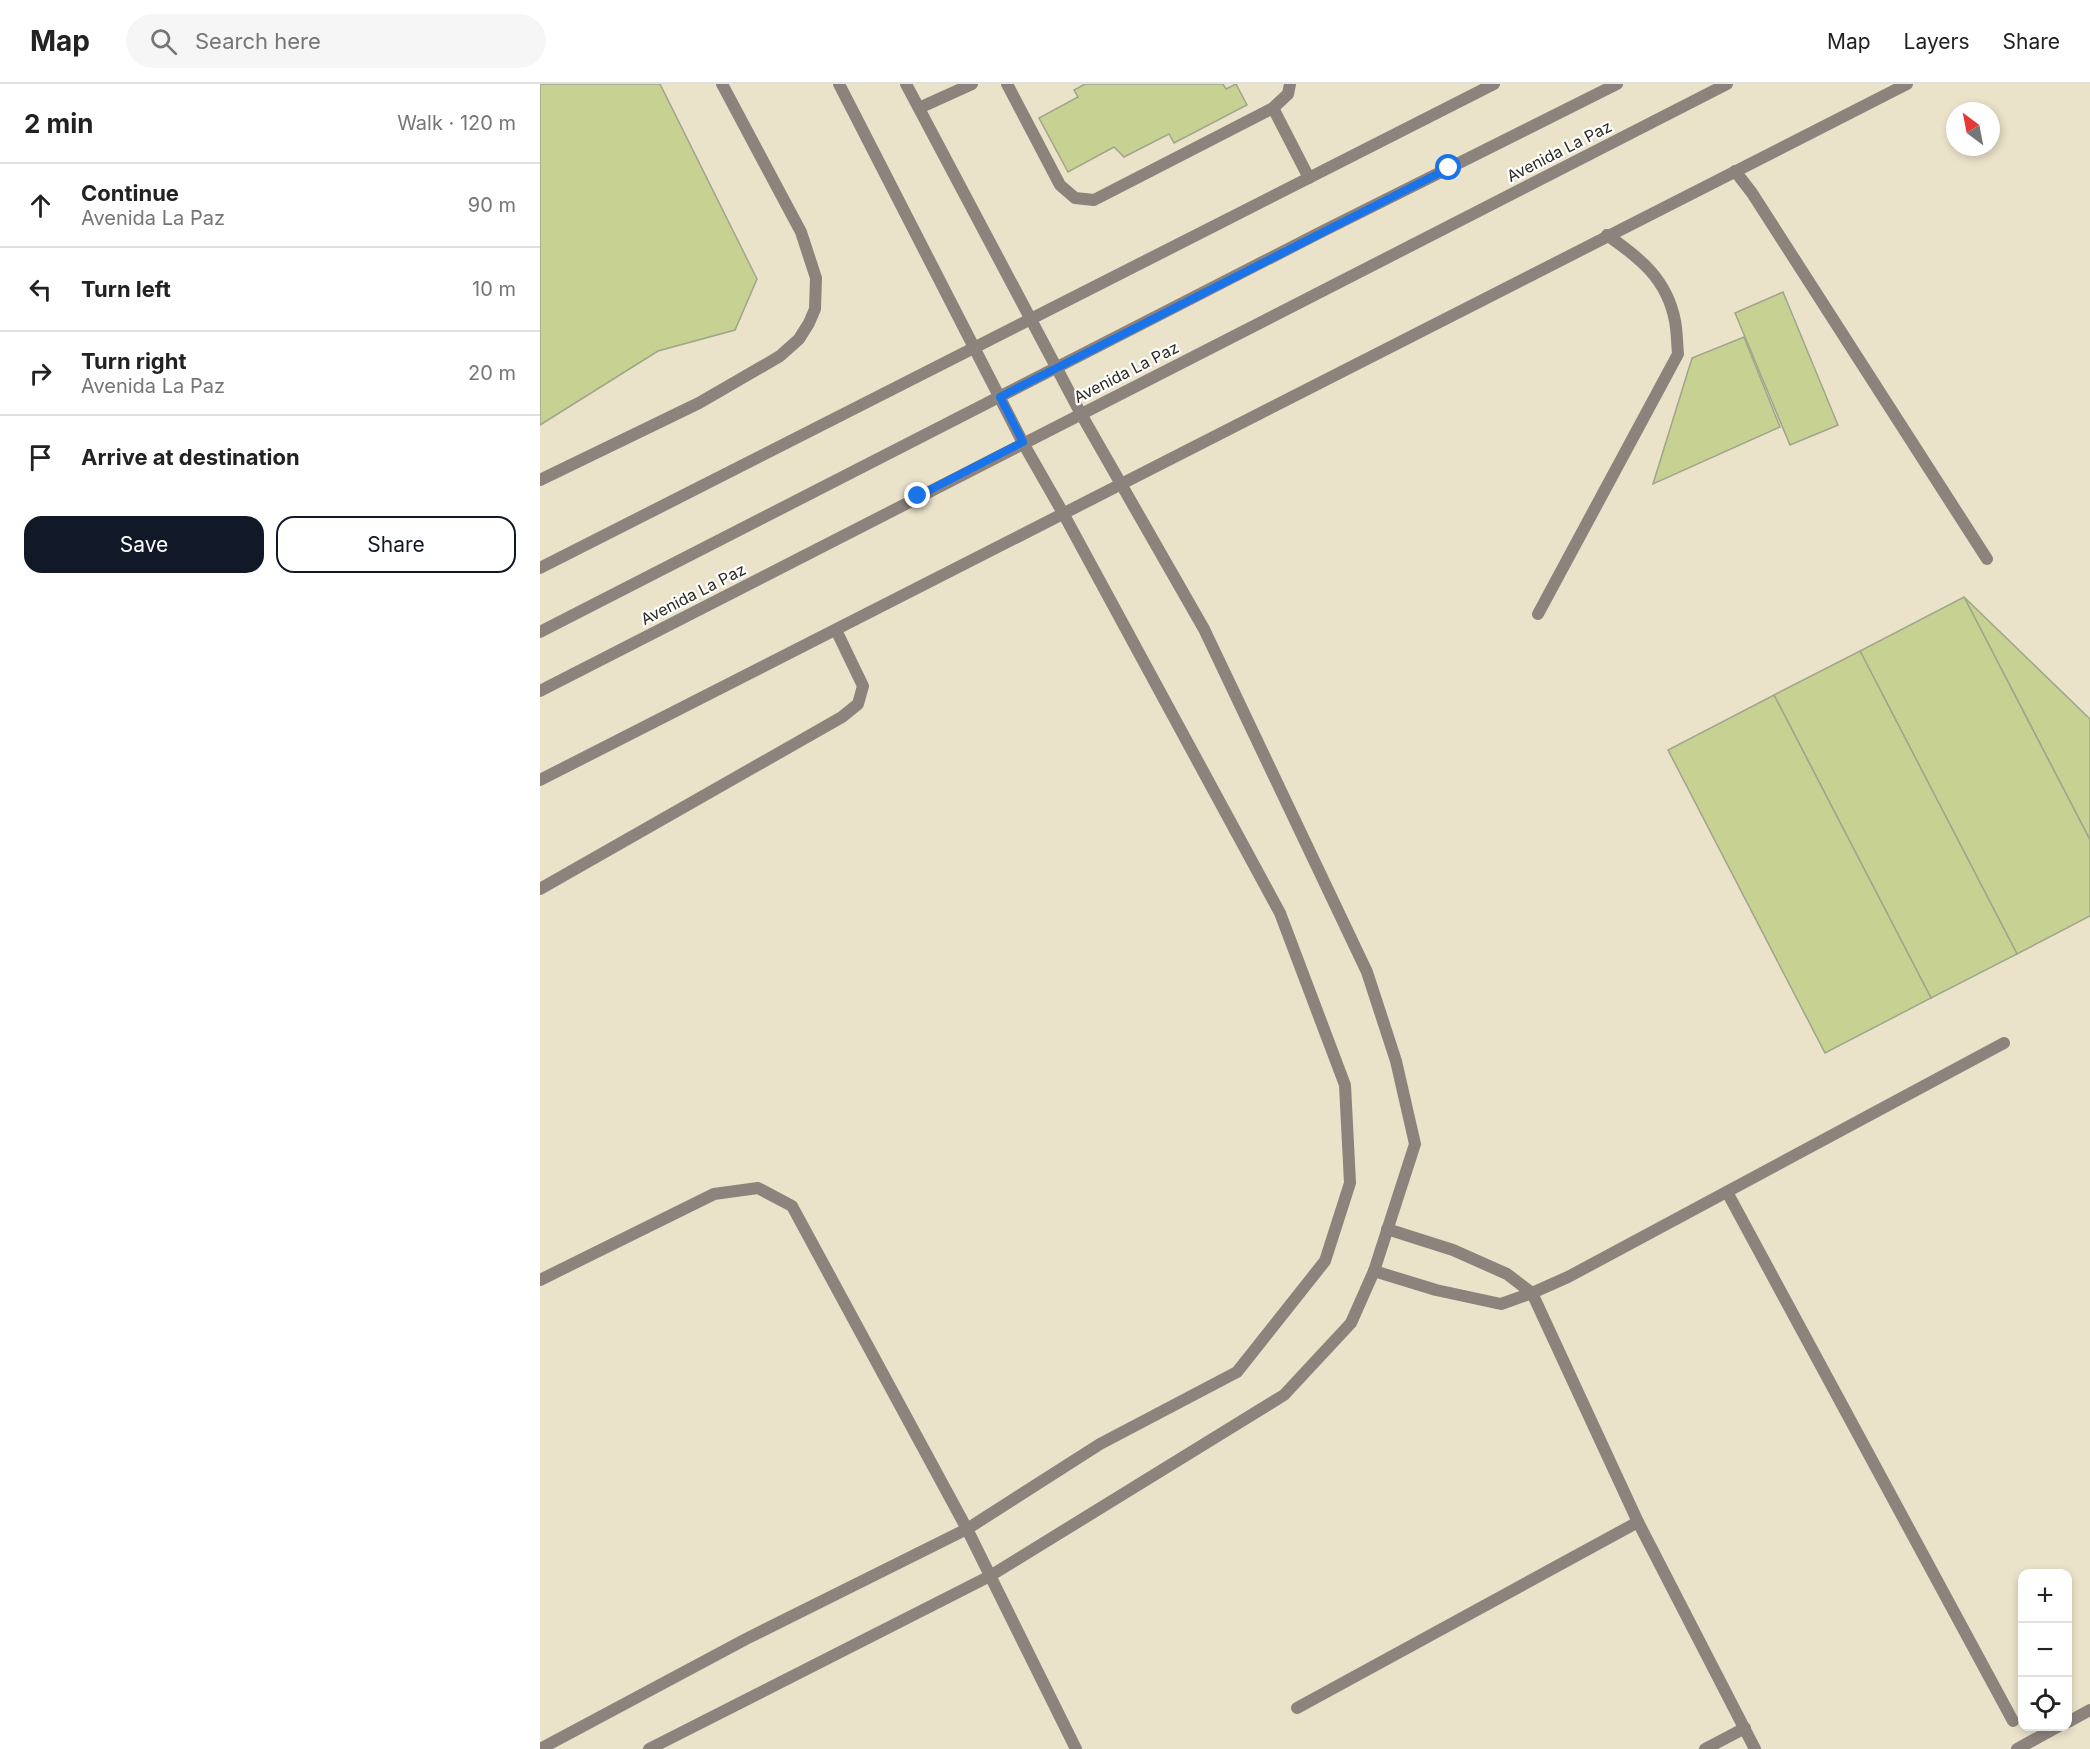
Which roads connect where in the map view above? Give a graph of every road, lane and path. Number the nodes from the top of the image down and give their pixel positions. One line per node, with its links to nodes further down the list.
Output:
1 (722, 84): 22 (street)
2 (839, 84): 17 (street)
3 (906, 84): 11 (street)
4 (972, 84): 11 (street)
5 (1007, 84): 12 (street)
6 (1290, 84): 12 (street)
7 (1494, 84): 14 (street)
8 (1617, 84): 18 (street, Avenida La Paz)
9 (1727, 84): 20 (street, Avenida La Paz)
10 (1907, 84): 13 (street)
11 (919, 108): 16 (street)
12 (1273, 108): 14 (street)
13 (1735, 171): 15 (street); 25 (street)
14 (1309, 178): 16 (street)
15 (1607, 235): 23 (street); 27 (street)
16 (1031, 319): 17 (street); 18 (street)
17 (974, 347): 19 (street); 26 (street)
18 (1057, 369): 19 (street, Avenida La Paz); 20 (street)
19 (1000, 397): 21 (street); 29 (street, Avenida La Paz)
20 (1082, 414): 21 (street, Avenida La Paz); 23 (street)
21 (1023, 442): 24 (street); 30 (street, Avenida La Paz)
22 (540, 480)
23 (1121, 483): 24 (street); 35 (street)
24 (1063, 513): 28 (street); 40 (street)
25 (1987, 559)
26 (540, 568)
27 (1538, 614)
28 (836, 630): 31 (street); 32 (street)
29 (540, 632)
30 (540, 691)
31 (540, 780)
32 (540, 889)
33 (2004, 1043): 34 (street)
34 (1727, 1192): 38 (street); 45 (street)
35 (1387, 1229): 36 (street); 38 (street)
36 (1374, 1271): 38 (street); 41 (street)
37 (540, 1280): 40 (street)
38 (1532, 1293): 39 (street)
39 (1638, 1522): 42 (street); 46 (street)
40 (966, 1529): 41 (street); 48 (street)
41 (990, 1576): 49 (street); 50 (street)
42 (1297, 1708)
43 (2090, 1710): 44 (street)
44 (2072, 1719)
45 (2013, 1721)
46 (1745, 1728): 51 (street); 52 (street)
47 (2050, 1731): 53 (street)
48 (540, 1749)
49 (649, 1749)
50 (1076, 1749)
51 (1705, 1749)
52 (1755, 1749)
53 (2017, 1749)

